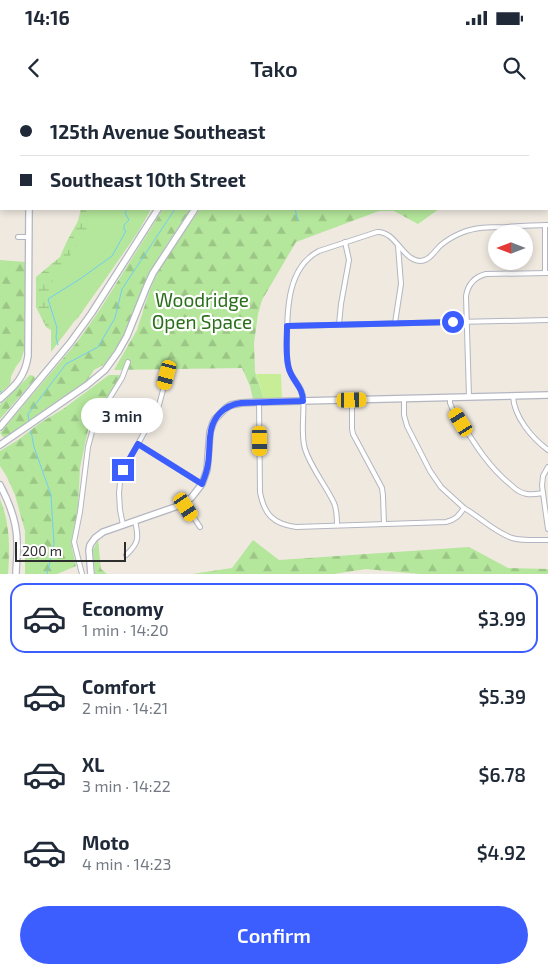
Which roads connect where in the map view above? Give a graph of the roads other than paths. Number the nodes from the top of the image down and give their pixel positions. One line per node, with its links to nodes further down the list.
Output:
1 (29, 210): 6 (street)
2 (157, 210): 26 (street)
3 (194, 210): 28 (street)
4 (546, 225): 8 (street); 9 (street)
5 (18, 237): 6 (street)
6 (29, 237): 21 (street)
7 (345, 242): 8 (street); 13 (street); 14 (street)
8 (398, 245): 12 (street)
9 (547, 273): 11 (street)
10 (548, 320): 11 (street)
11 (466, 321): 12 (street); 19 (street)
12 (395, 323): 13 (street)
13 (339, 324): 14 (street)
14 (287, 326): 24 (street)
15 (128, 362): 45 (street)
16 (167, 375): 27 (street)
17 (548, 395): 18 (street)
18 (514, 396): 19 (street); 29 (street)
19 (469, 397): 20 (street)
20 (450, 398): 22 (street); 33 (street)
21 (0, 399)
22 (404, 399): 23 (street); 35 (street)
23 (352, 400): 24 (street); 37 (street)
24 (303, 401): 25 (street); 39 (street)
25 (259, 402): 31 (street); 39 (street)
26 (0, 427)
27 (138, 444): 31 (street); 38 (street)
28 (0, 445)
29 (548, 450)
30 (548, 467): 33 (street)
31 (202, 484): 34 (street)
32 (0, 485): 44 (street)
33 (542, 494): 41 (street)
34 (184, 503): 36 (street); 40 (street)
35 (464, 508): 37 (street); 42 (street)
36 (135, 522): 38 (street); 43 (street)
37 (384, 524): 39 (street)
38 (123, 525): 46 (street)
39 (337, 525)
40 (200, 527)
41 (548, 529)
42 (548, 540)
43 (126, 555)
44 (16, 574)
45 (82, 574)
46 (91, 574)

